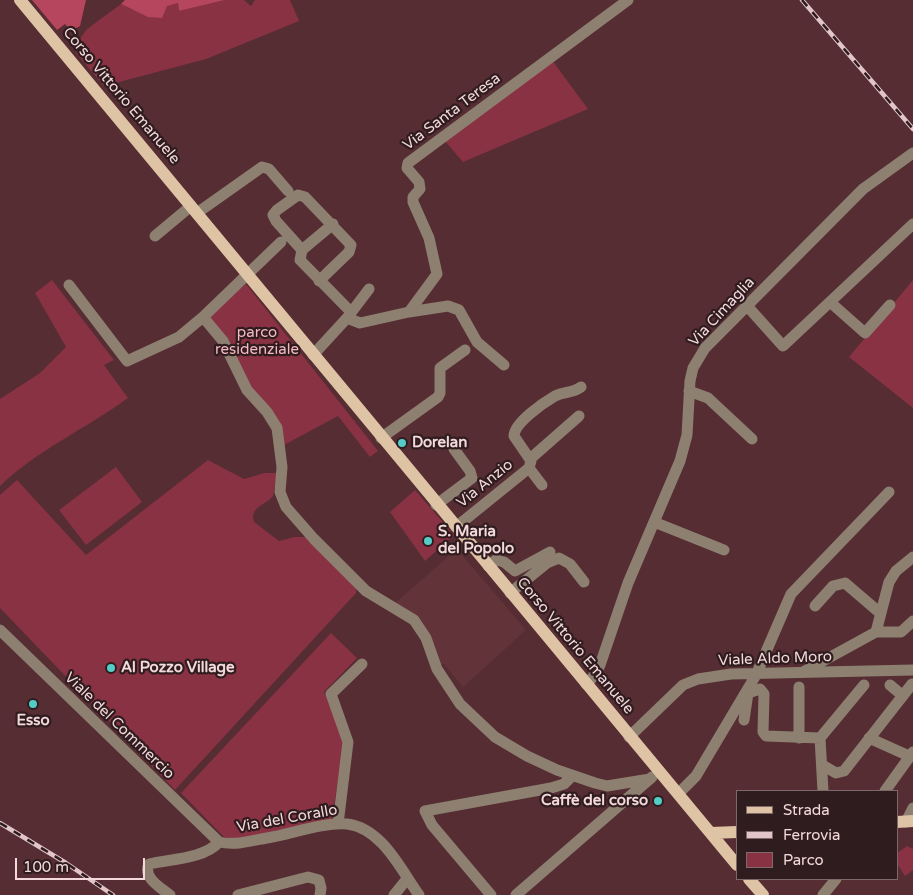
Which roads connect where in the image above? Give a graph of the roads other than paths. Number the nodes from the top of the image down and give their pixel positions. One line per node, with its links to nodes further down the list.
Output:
1 (20, 0): 5 (main road, Corso Vittorio Emanuele)
2 (628, 0): 18 (street, Via Santa Teresa)
3 (913, 153): 17 (street, Via Cimaglia)
4 (288, 191): 5 (street)
5 (194, 209): 8 (street); 11 (main road, Corso Vittorio Emanuele)
6 (333, 224): 10 (street); 10 (street); 12 (street)
7 (913, 224): 15 (street)
8 (155, 236)
9 (282, 242): 11 (street)
10 (302, 250): 12 (street)
11 (248, 275): 20 (street); 22 (main road, Corso Vittorio Emanuele)
12 (319, 281): 19 (street)
13 (69, 286): 20 (street)
14 (368, 289): 19 (street)
15 (830, 302): 16 (street); 17 (street)
16 (890, 305)
17 (748, 307): 25 (street, Via Cimaglia)
18 (409, 312): 19 (street); 23 (street)
19 (349, 315): 22 (street)
20 (203, 317): 65 (street)
21 (464, 350): 27 (street)
22 (313, 355): 27 (main road, Corso Vittorio Emanuele)
23 (504, 365)
24 (581, 386): 30 (street, Via Anzio)
25 (690, 391): 28 (street); 34 (street, Via Cimaglia)
26 (579, 416): 30 (street)
27 (381, 438): 33 (main road, Corso Vittorio Emanuele)
28 (752, 439)
29 (454, 449): 33 (street)
30 (529, 463): 31 (street); 35 (street, Via Anzio)
31 (542, 485)
32 (889, 492): 50 (street)
33 (436, 505): 35 (main road, Corso Vittorio Emanuele)
34 (654, 522): 36 (street); 51 (street, Via Cimaglia)
35 (456, 528): 39 (main road, Corso Vittorio Emanuele)
36 (724, 550)
37 (550, 552): 39 (street)
38 (913, 556): 43 (street)
39 (488, 566): 41 (main road, Corso Vittorio Emanuele)
40 (584, 582): 41 (street)
41 (510, 593): 51 (main road, Corso Vittorio Emanuele)
42 (815, 606): 43 (street)
43 (880, 613): 46 (street)
44 (913, 621): 46 (street)
45 (0, 630): 74 (street, Viale del Commercio)
46 (876, 632): 49 (street)
47 (362, 664): 71 (street)
48 (913, 670): 49 (street, Viale Aldo Moro)
49 (800, 673): 50 (street, Viale Aldo Moro)
50 (756, 675): 58 (street, Viale Aldo Moro); 68 (street)
51 (586, 684): 58 (main road, Corso Vittorio Emanuele)
52 (912, 684): 56 (street)
53 (890, 685): 56 (street)
54 (864, 686): 60 (street)
55 (799, 687): 59 (street)
56 (903, 696): 61 (street)
57 (744, 720): 59 (street)
58 (629, 737): 64 (main road, Corso Vittorio Emanuele)
59 (799, 738): 60 (street)
60 (820, 738): 66 (street)
61 (869, 738): 62 (street); 63 (street)
62 (911, 754): 67 (street)
63 (824, 766)
64 (654, 775): 65 (street); 68 (main road, Corso Vittorio Emanuele); 85 (street)
65 (572, 776): 84 (street)
66 (823, 790)
67 (886, 790)
68 (678, 794): 73 (main road, Corso Vittorio Emanuele)
69 (913, 808): 70 (street)
70 (903, 822)
71 (338, 824): 74 (street, Via del Corallo); 76 (street, Via del Corallo)
72 (736, 832): 73 (main road)
73 (711, 834): 75 (main road, Corso Vittorio Emanuele)
74 (219, 842): 79 (street)
75 (736, 864)
76 (407, 879): 82 (street); 83 (street, Via del Corallo)
77 (750, 880): 86 (main road)
78 (835, 880): 87 (street)
79 (170, 895)
80 (238, 895): 81 (street)
81 (320, 895)
82 (394, 895)
83 (419, 895)
84 (491, 895)
85 (516, 895)
86 (763, 895)
87 (823, 895)

